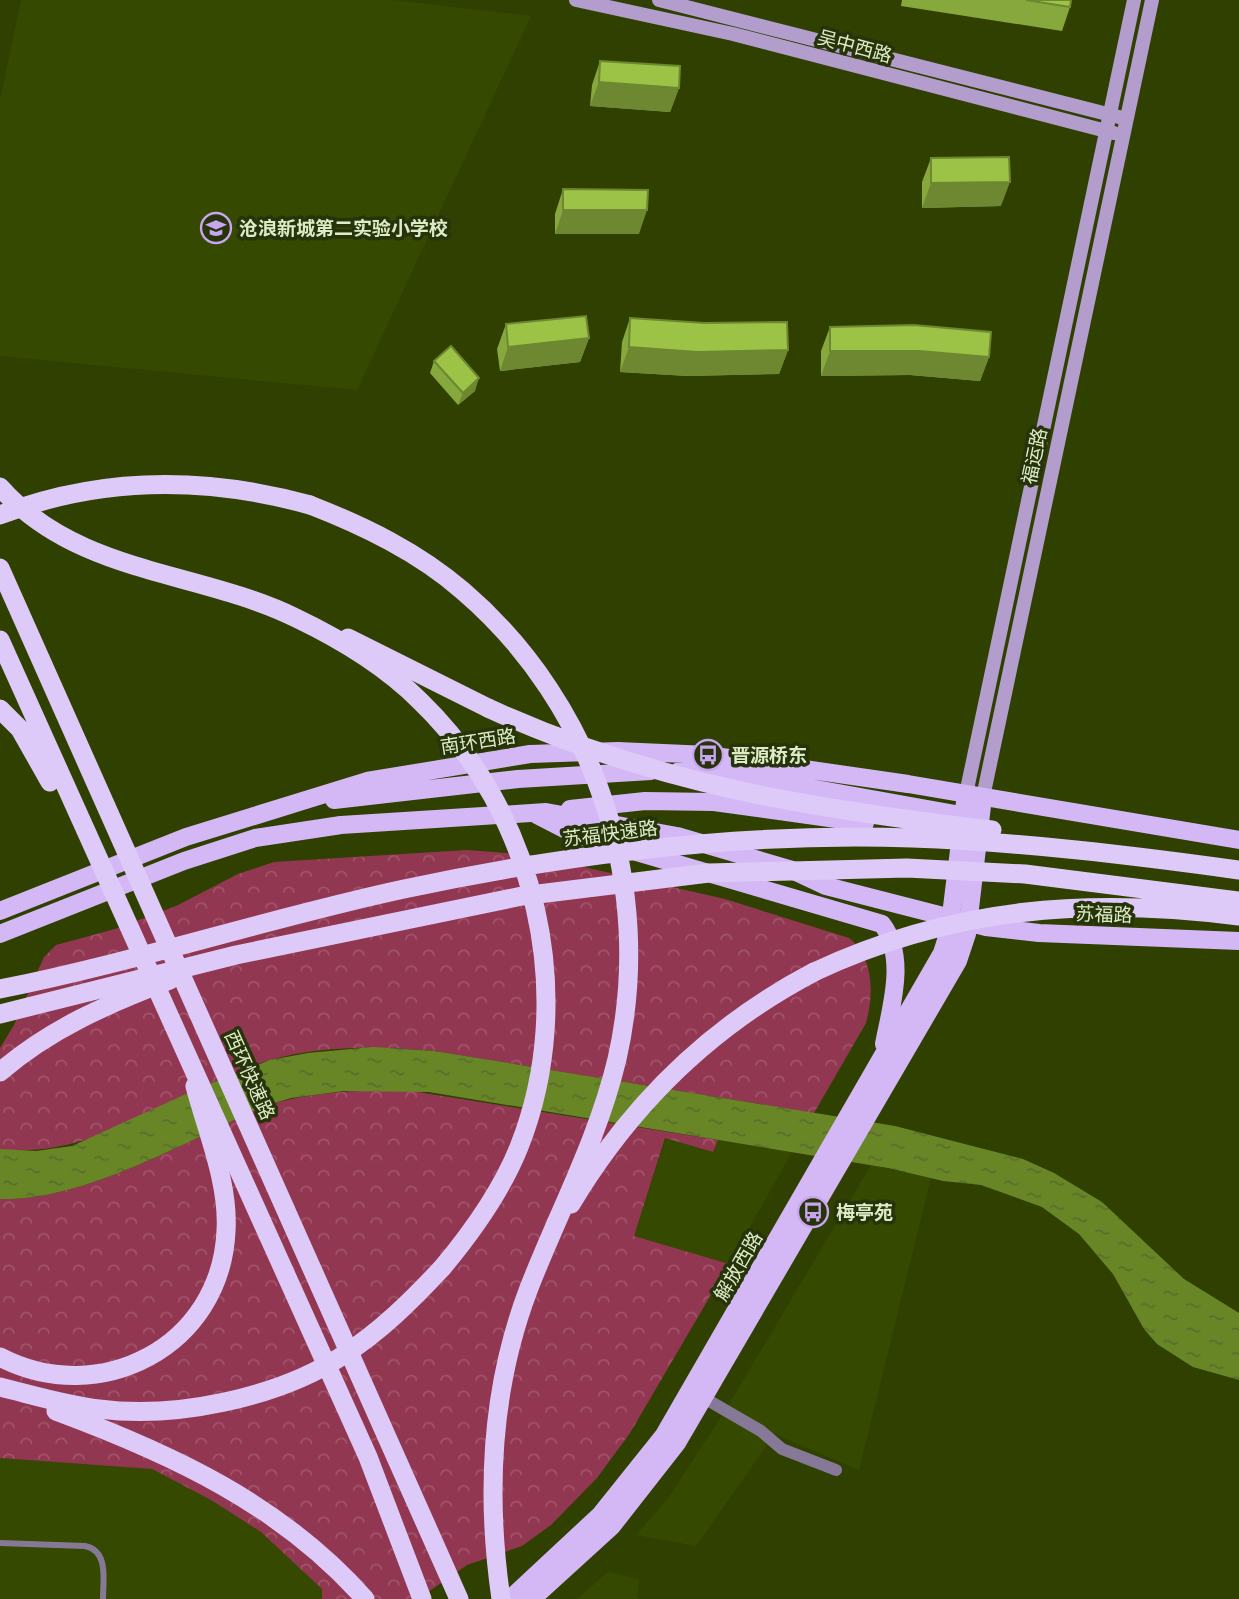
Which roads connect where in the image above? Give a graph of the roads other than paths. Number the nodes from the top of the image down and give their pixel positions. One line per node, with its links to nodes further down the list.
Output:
1 (576, 0): 7 (main road, 吴中西路)
2 (659, 0): 5 (main road, 吴中西路)
3 (1134, 0): 5 (main road, 福运路)
4 (1152, 0): 6 (main road, 福运路)
5 (1111, 115): 6 (main road, 吴中西路); 7 (main road, 福运路)
6 (1127, 119): 8 (main road, 福运路)
7 (1107, 131): 8 (main road, 吴中西路); 15 (main road, 福运路)
8 (1124, 135): 15 (main road, 福运路)
9 (0, 488): 12 (highway, bridge)
10 (0, 515): 37 (highway, bridge)
11 (0, 568): 47 (highway, 西环快速路, bridge)
12 (251, 598): 21 (highway, bridge); 39 (highway, bridge)
13 (0, 640): 26 (highway, bridge)
14 (0, 709): 26 (highway, bridge)
15 (974, 795): 16 (main road, 南环西路); 18 (main road, 福运路); 20 (main road)
16 (293, 805): 18 (main road); 23 (main road, 南环西路)
17 (539, 813): 19 (main road); 25 (main road); 28 (main road); 34 (main road)
18 (971, 817): 19 (main road, 福运路)
19 (968, 836): 25 (main road, 福运路); 27 (main road, 福运路)
20 (1239, 840)
21 (1230, 869): 31 (highway, 苏福快速路, bridge)
22 (1239, 901): 30 (highway, bridge)
23 (0, 911)
24 (1239, 916): 37 (highway, bridge)
25 (950, 918): 27 (main road); 34 (main road, 解放西路)
26 (126, 923): 33 (highway, bridge)
27 (968, 923): 29 (main road, 苏福路); 36 (main road, 解放西路)
28 (0, 934)
29 (1239, 941)
30 (236, 955): 32 (highway, bridge); 35 (highway, bridge)
31 (0, 987)
32 (0, 1014)
33 (187, 1058): 38 (highway, bridge); 46 (highway, bridge)
34 (882, 1058): 36 (main road, 解放西路)
35 (0, 1072)
36 (862, 1111): 40 (main road, 解放西路)
37 (551, 1238): 43 (highway, bridge)
38 (0, 1357)
39 (0, 1388): 45 (highway)
40 (698, 1394): 41 (street); 43 (main road, 解放西路)
41 (836, 1470)
42 (0, 1543): 44 (lane)
43 (517, 1598)
44 (103, 1599)
45 (365, 1599)
46 (422, 1599)
47 (459, 1599)

